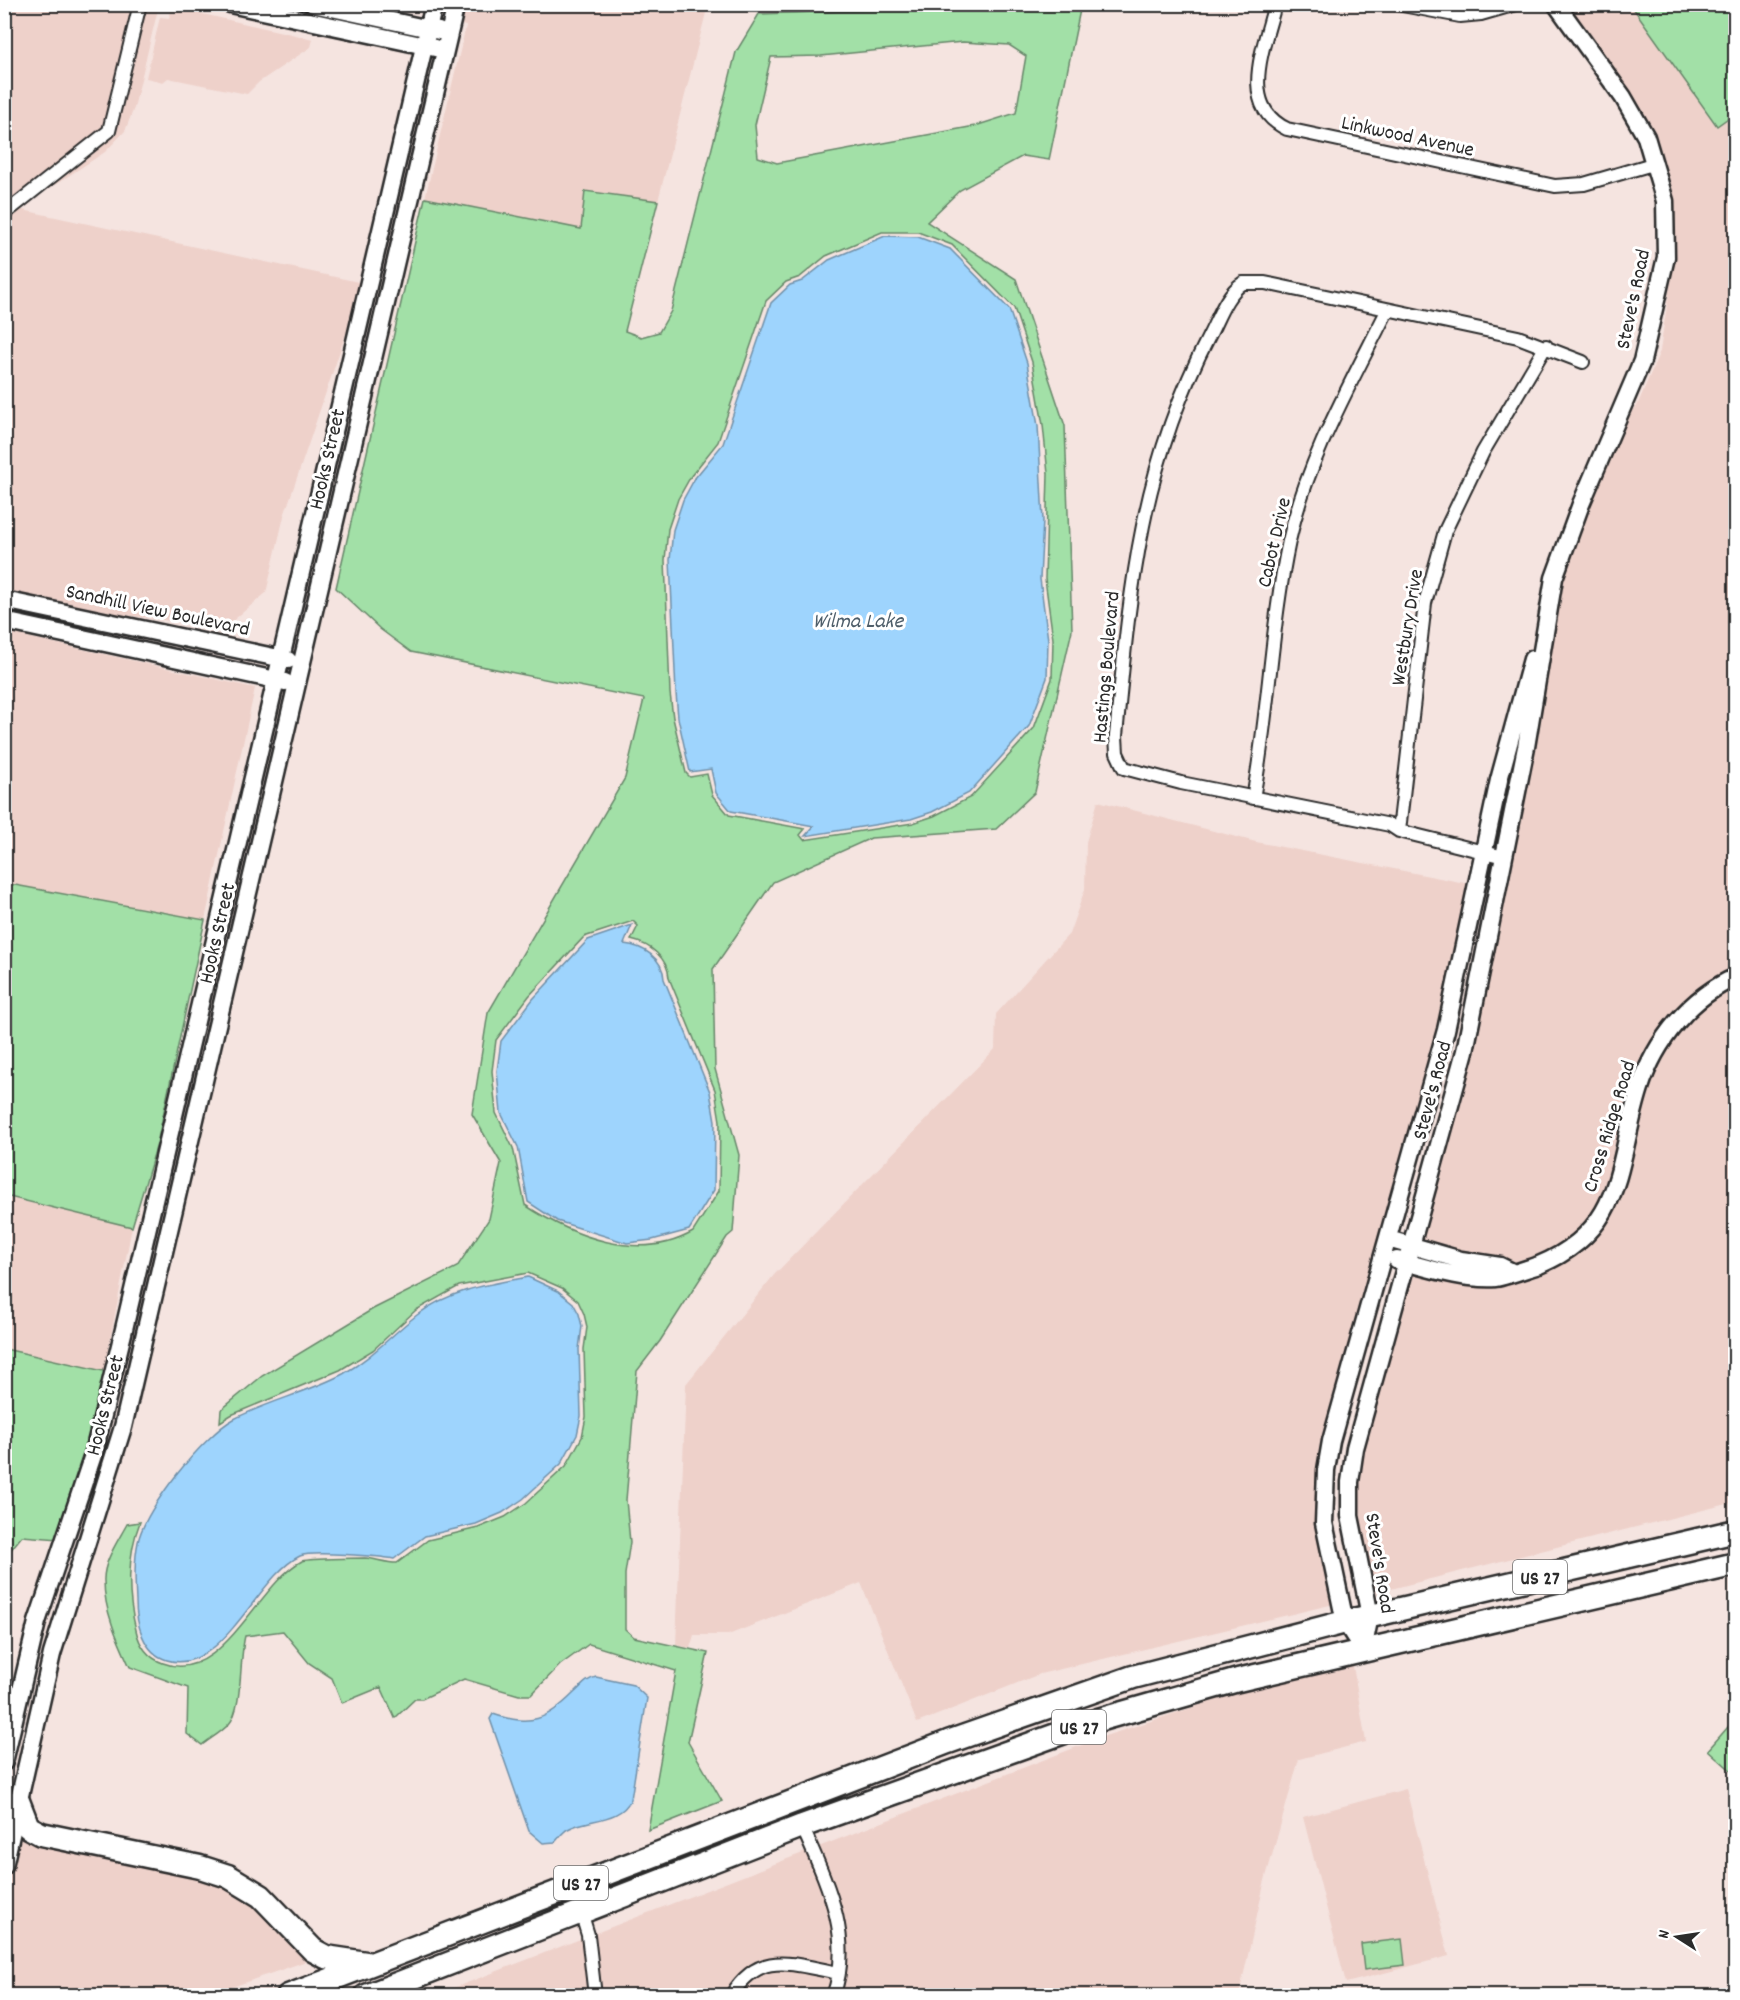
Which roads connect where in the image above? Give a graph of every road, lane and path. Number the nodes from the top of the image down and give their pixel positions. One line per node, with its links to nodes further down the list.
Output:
1 (140, 4): 17 (street)
2 (230, 4): 11 (street)
3 (314, 4): 12 (street)
4 (434, 4): 12 (street, Hooks Street)
5 (456, 4): 13 (street, Hooks Street)
6 (1275, 4): 16 (street, Linkwood Avenue)
7 (1397, 4): 10 (street)
8 (1516, 4): 10 (street)
9 (1556, 4): 16 (street, Steve's Road)
10 (1502, 6)
11 (266, 8): 14 (street)
12 (428, 29): 13 (street); 14 (street, Hooks Street)
13 (449, 33): 15 (street, Hooks Street)
14 (424, 46): 15 (street); 18 (street, Hooks Street)
15 (445, 51): 19 (street, Hooks Street)
16 (1656, 163): 25 (street, Steve's Road)
17 (4, 214)
18 (366, 299): 19 (street); 28 (street, Hooks Street)
19 (386, 303): 29 (street, Hooks Street)
20 (1387, 311): 21 (street); 32 (street, Cabot Drive); 32 (street, Hastings Boulevard)
21 (1546, 346): 22 (street); 33 (street, Westbury Drive)
22 (1582, 362)
23 (4, 600): 24 (street, Sandhill View Boulevard)
24 (56, 611): 27 (street); 28 (street, Sandhill View Boulevard)
25 (1546, 616): 34 (street, Steve's Road); 35 (street, Steve's Road)
26 (4, 621): 27 (street, Sandhill View Boulevard)
27 (52, 631): 30 (street, Sandhill View Boulevard)
28 (280, 658): 29 (street, Sandhill View Boulevard); 30 (street, Hooks Street)
29 (301, 663): 31 (street, Hooks Street)
30 (275, 680): 31 (street, Sandhill View Boulevard); 37 (street, Hooks Street)
31 (296, 685): 38 (street, Hooks Street)
32 (1253, 798): 33 (street, Hastings Boulevard)
33 (1399, 831): 34 (street, Hastings Boulevard)
34 (1484, 853): 35 (street, Hastings Boulevard); 39 (street, Steve's Road)
35 (1504, 857): 40 (street, Steve's Road)
36 (1736, 976): 43 (street, Cross Ridge Road)
37 (193, 1034): 38 (street); 50 (street, Hooks Street)
38 (214, 1039): 52 (street, Hooks Street)
39 (1388, 1239): 40 (street); 41 (street, Steve's Road)
40 (1412, 1246): 42 (street, Steve's Road); 43 (street)
41 (1383, 1256): 42 (street, Cross Ridge Road); 47 (street, Steve's Road)
42 (1407, 1262): 43 (street, Cross Ridge Road); 46 (street, Steve's Road)
43 (1512, 1272)
44 (1736, 1531): 46 (highway, US 27)
45 (1736, 1564): 48 (highway, US 27)
46 (1370, 1616): 47 (highway, US 27); 48 (street, Steve's Road)
47 (1345, 1622): 48 (street, Steve's Road); 49 (highway, US 27)
48 (1363, 1650): 54 (highway, US 27)
49 (1036, 1710): 51 (highway, US 27); 54 (highway)
50 (4, 1762)
51 (802, 1797): 56 (highway, US 27); 57 (highway)
52 (18, 1801): 53 (street); 55 (street, Hooks Street); 59 (highway)
53 (4, 1820)
54 (802, 1826): 57 (highway, US 27); 60 (street)
55 (4, 1866)
56 (515, 1908): 58 (highway); 59 (highway, US 27)
57 (584, 1910): 58 (highway, US 27); 63 (street)
58 (477, 1952): 62 (highway, US 27)
59 (371, 1964): 61 (highway, US 27)
60 (839, 1973): 64 (street); 65 (street)
61 (288, 1995)
62 (366, 1995)
63 (595, 1995)
64 (731, 1995)
65 (833, 1995)

